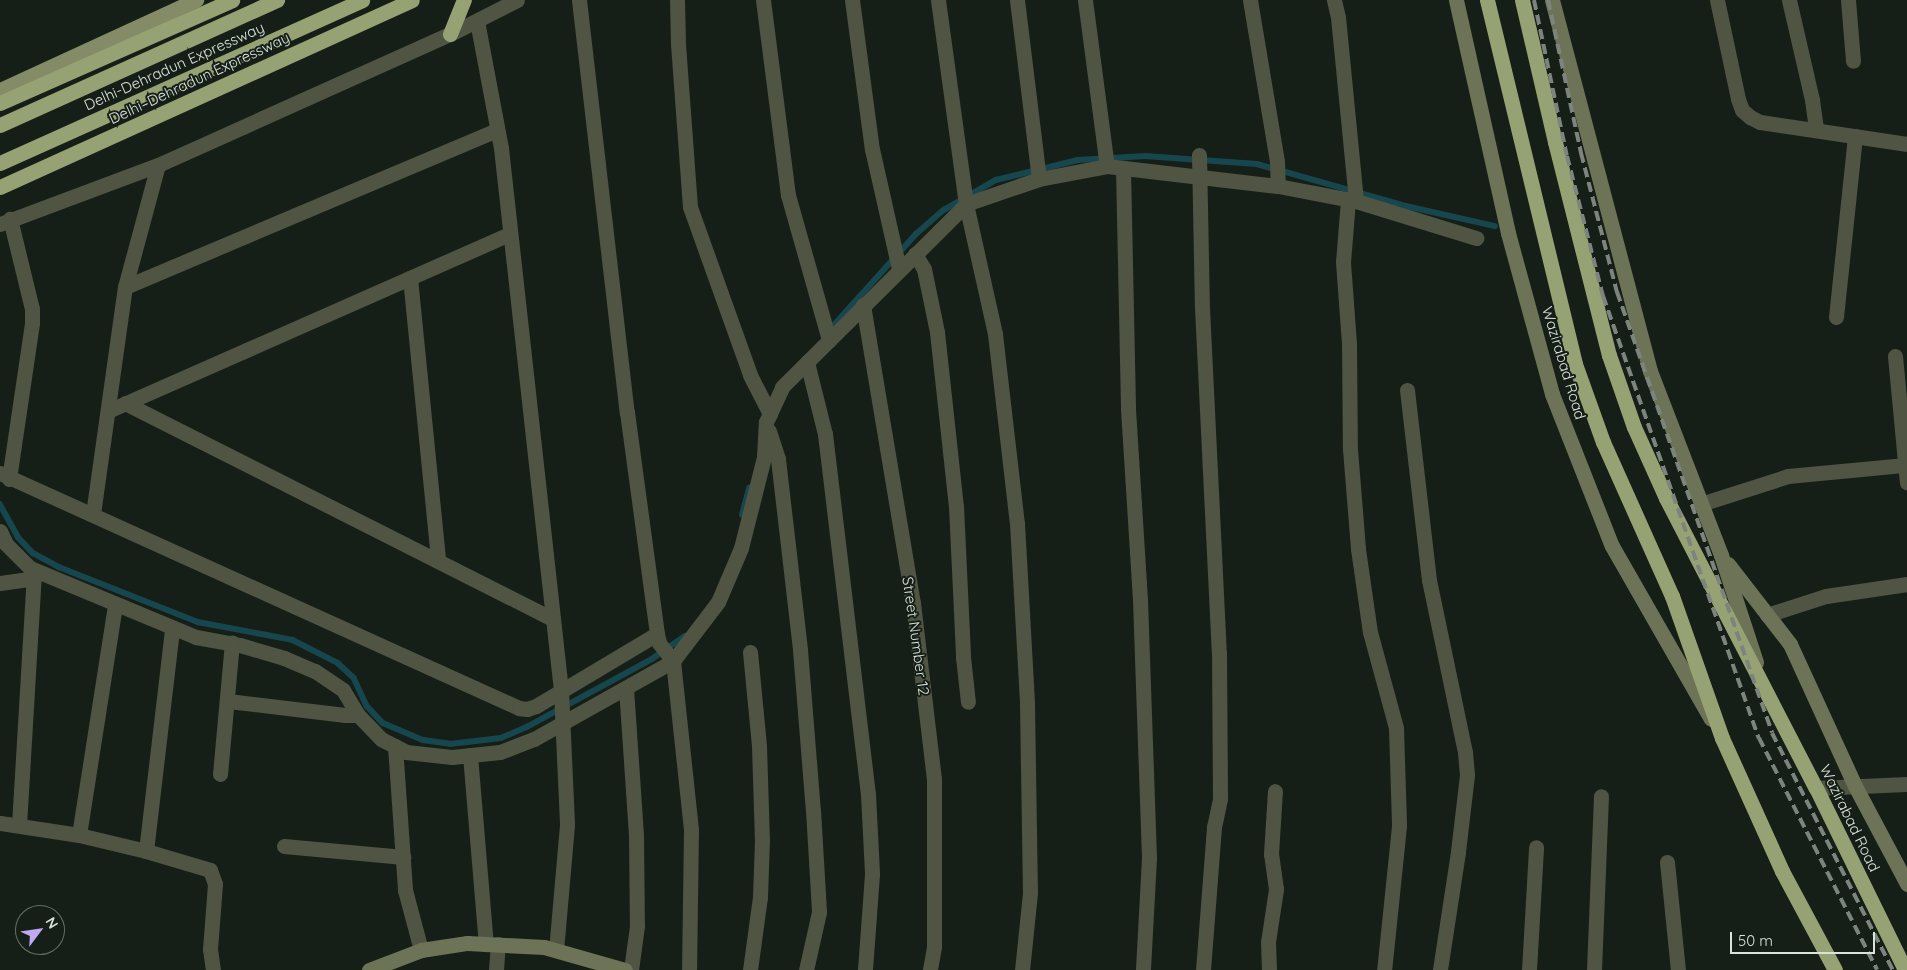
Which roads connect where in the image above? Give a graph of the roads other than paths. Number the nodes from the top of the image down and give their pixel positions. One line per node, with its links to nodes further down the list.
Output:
1 (196, 0): 27 (main road)
2 (232, 0): 28 (highway)
3 (277, 0): 29 (highway, Delhi-Dehradun Expressway)
4 (362, 0): 35 (highway, Delhi-Dehradun Expressway)
5 (412, 0): 41 (highway, Delhi–Dehradun Expressway)
6 (464, 0): 25 (highway)
7 (517, 0): 24 (street)
8 (579, 0): 75 (street)
9 (677, 0): 59 (street)
10 (762, 0): 53 (street)
11 (852, 0): 48 (street)
12 (938, 0): 43 (street)
13 (1017, 0): 39 (street)
14 (1085, 0): 34 (street)
15 (1250, 0): 40 (street)
16 (1334, 0): 42 (street)
17 (1456, 0): 85 (main road, Wazirabad Road)
18 (1486, 0): 85 (highway, Wazirabad Road)
19 (1522, 0): 79 (highway, Wazirabad Road)
20 (1552, 0): 63 (main road, Wazirabad Road)
21 (1717, 0): 31 (street)
22 (1789, 0): 31 (street)
23 (1848, 0): 26 (street)
24 (477, 21): 25 (street); 30 (street)
25 (450, 34): 36 (street)
26 (1853, 61)
27 (0, 90)
28 (0, 103)
29 (0, 125)
30 (497, 130): 45 (street); 50 (street)
31 (1816, 130): 32 (street)
32 (1855, 136): 33 (street); 52 (street)
33 (1907, 144)
34 (1107, 161): 38 (street); 39 (street)
35 (0, 163)
36 (158, 165): 44 (street); 50 (street)
37 (1199, 166): 38 (street); 40 (street); 118 (street)
38 (1122, 168): 117 (street)
39 (1038, 171): 43 (street)
40 (1278, 174): 42 (street)
41 (0, 187)
42 (1354, 196): 46 (street); 120 (street)
43 (966, 199): 47 (street); 116 (street)
44 (5, 221): 61 (street)
45 (510, 234): 49 (street); 73 (street)
46 (1476, 238)
47 (915, 254): 48 (street); 82 (street)
48 (896, 260): 51 (street)
49 (410, 278): 57 (street); 67 (street)
50 (125, 287): 58 (street)
51 (863, 305): 53 (street); 115 (street, Street Number 12)
52 (1836, 317)
53 (827, 335): 55 (street)
54 (1895, 356): 60 (street)
55 (807, 362): 59 (street); 114 (street)
56 (1407, 390): 121 (street)
57 (125, 403): 58 (street); 67 (street)
58 (108, 411): 64 (street)
59 (767, 412): 78 (street); 113 (street)
60 (1905, 464): 62 (street); 63 (street)
61 (4, 476): 64 (street)
62 (1907, 482)
63 (1701, 504): 66 (main road, Wazirabad Road)
64 (93, 514): 83 (street)
65 (0, 531): 68 (street)
66 (1721, 556): 72 (main road); 79 (main road, Wazirabad Road)
67 (438, 561): 73 (street)
68 (34, 574): 69 (street); 71 (street); 95 (street)
69 (0, 583)
70 (1907, 584): 72 (street)
71 (114, 604): 74 (street); 96 (street)
72 (1767, 615): 90 (main road)
73 (552, 618): 83 (street)
74 (172, 628): 76 (street); 99 (street)
75 (658, 638): 78 (street); 83 (street)
76 (232, 643): 81 (street); 84 (street)
77 (750, 652): 112 (street)
78 (671, 659): 80 (street); 111 (street)
79 (1762, 682): 91 (highway, Wazirabad Road)
80 (626, 688): 83 (street); 110 (street)
81 (228, 701): 84 (street); 88 (street)
82 (968, 702)
83 (561, 708): 87 (street); 105 (street)
84 (358, 715): 86 (street)
85 (1722, 738): 125 (highway, Wazirabad Road)
86 (395, 746): 87 (street); 100 (street)
87 (470, 755): 103 (street)
88 (220, 774)
89 (1907, 784): 90 (street)
90 (1855, 786): 91 (street); 102 (main road)
91 (1816, 788): 126 (highway, Wazirabad Road)
92 (1275, 791): 119 (street)
93 (1601, 796): 123 (street)
94 (0, 823): 95 (street)
95 (19, 825): 96 (street)
96 (79, 835): 99 (street)
97 (284, 846): 100 (street)
98 (1536, 847): 122 (street)
99 (146, 851): 106 (street)
100 (403, 857): 104 (street)
101 (1667, 862): 124 (street)
102 (1907, 884)
103 (492, 944): 104 (main road); 105 (main road); 108 (street)
104 (421, 950): 107 (main road)
105 (556, 950): 109 (main road)
106 (213, 970)
107 (369, 970)
108 (496, 970)
109 (625, 970)
110 (632, 970)
111 (689, 970)
112 (750, 970)
113 (806, 970)
114 (865, 970)
115 (930, 970)
116 (1022, 970)
117 (1143, 970)
118 (1203, 970)
119 (1268, 970)
120 (1384, 970)
121 (1440, 970)
122 (1530, 970)
123 (1594, 970)
124 (1678, 970)
125 (1835, 970)
126 (1905, 970)

